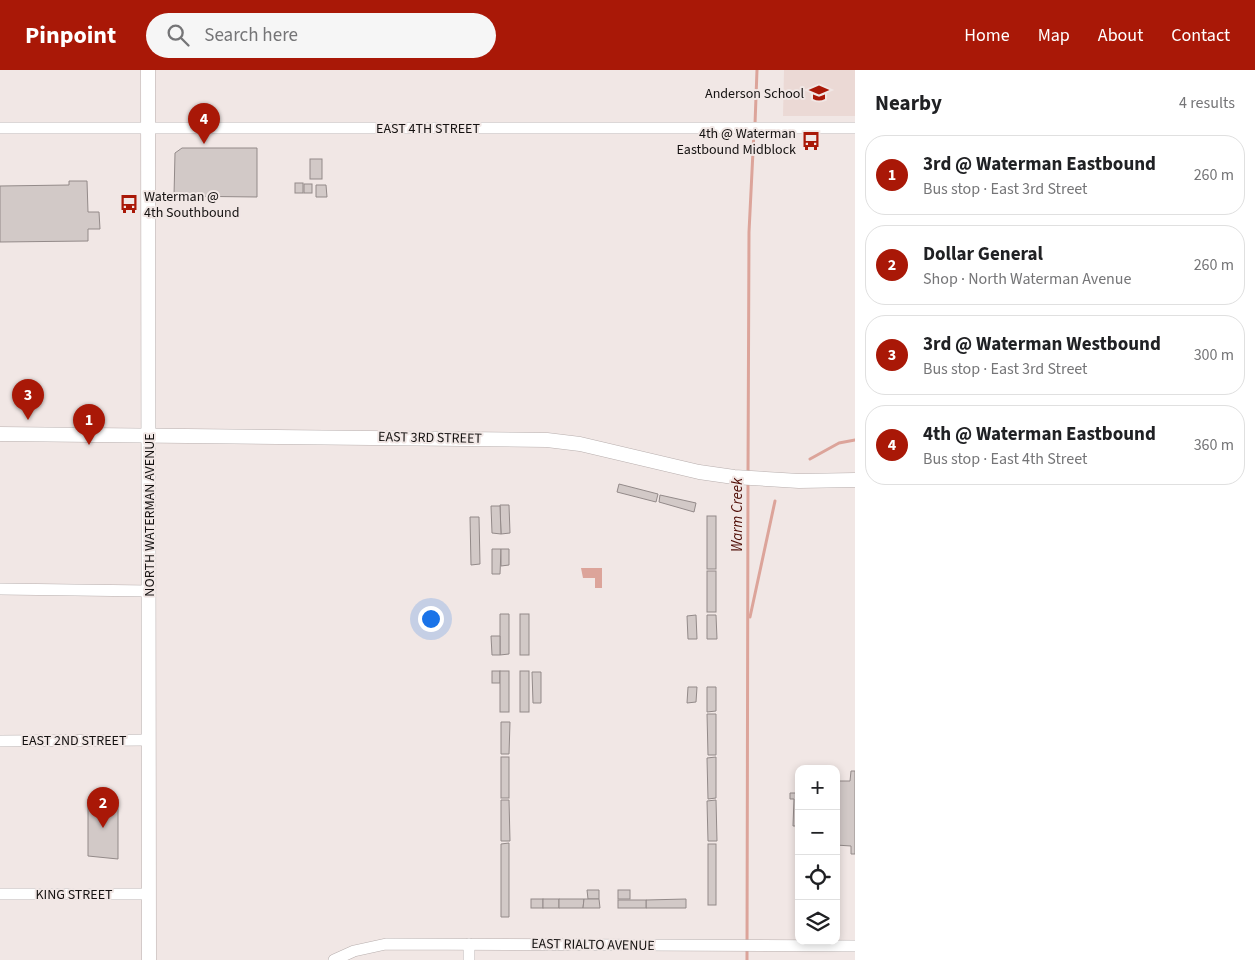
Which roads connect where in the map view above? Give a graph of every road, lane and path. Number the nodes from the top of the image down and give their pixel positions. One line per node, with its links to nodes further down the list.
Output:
1 (148, 70): 2 (main road, NORTH WATERMAN AVENUE)
2 (148, 127): 3 (street, EAST 4TH STREET); 4 (street, EAST 4TH STREET); 6 (main road, NORTH WATERMAN AVENUE)
3 (0, 128)
4 (855, 128)
5 (0, 434): 6 (main road, EAST 3RD STREET)
6 (150, 434): 7 (main road, EAST 3RD STREET); 9 (main road, NORTH WATERMAN AVENUE)
7 (855, 480)
8 (0, 589): 9 (street)
9 (149, 591): 10 (main road, NORTH WATERMAN AVENUE)
10 (149, 740): 11 (street, EAST 2ND STREET); 13 (main road, NORTH WATERMAN AVENUE)
11 (0, 741)
12 (0, 894): 13 (street, KING STREET)
13 (149, 894): 16 (main road, NORTH WATERMAN AVENUE)
14 (469, 944): 15 (street, EAST RIALTO AVENUE); 17 (street, EAST RIALTO AVENUE); 18 (street)
15 (855, 946)
16 (149, 960)
17 (334, 960)
18 (470, 960)

